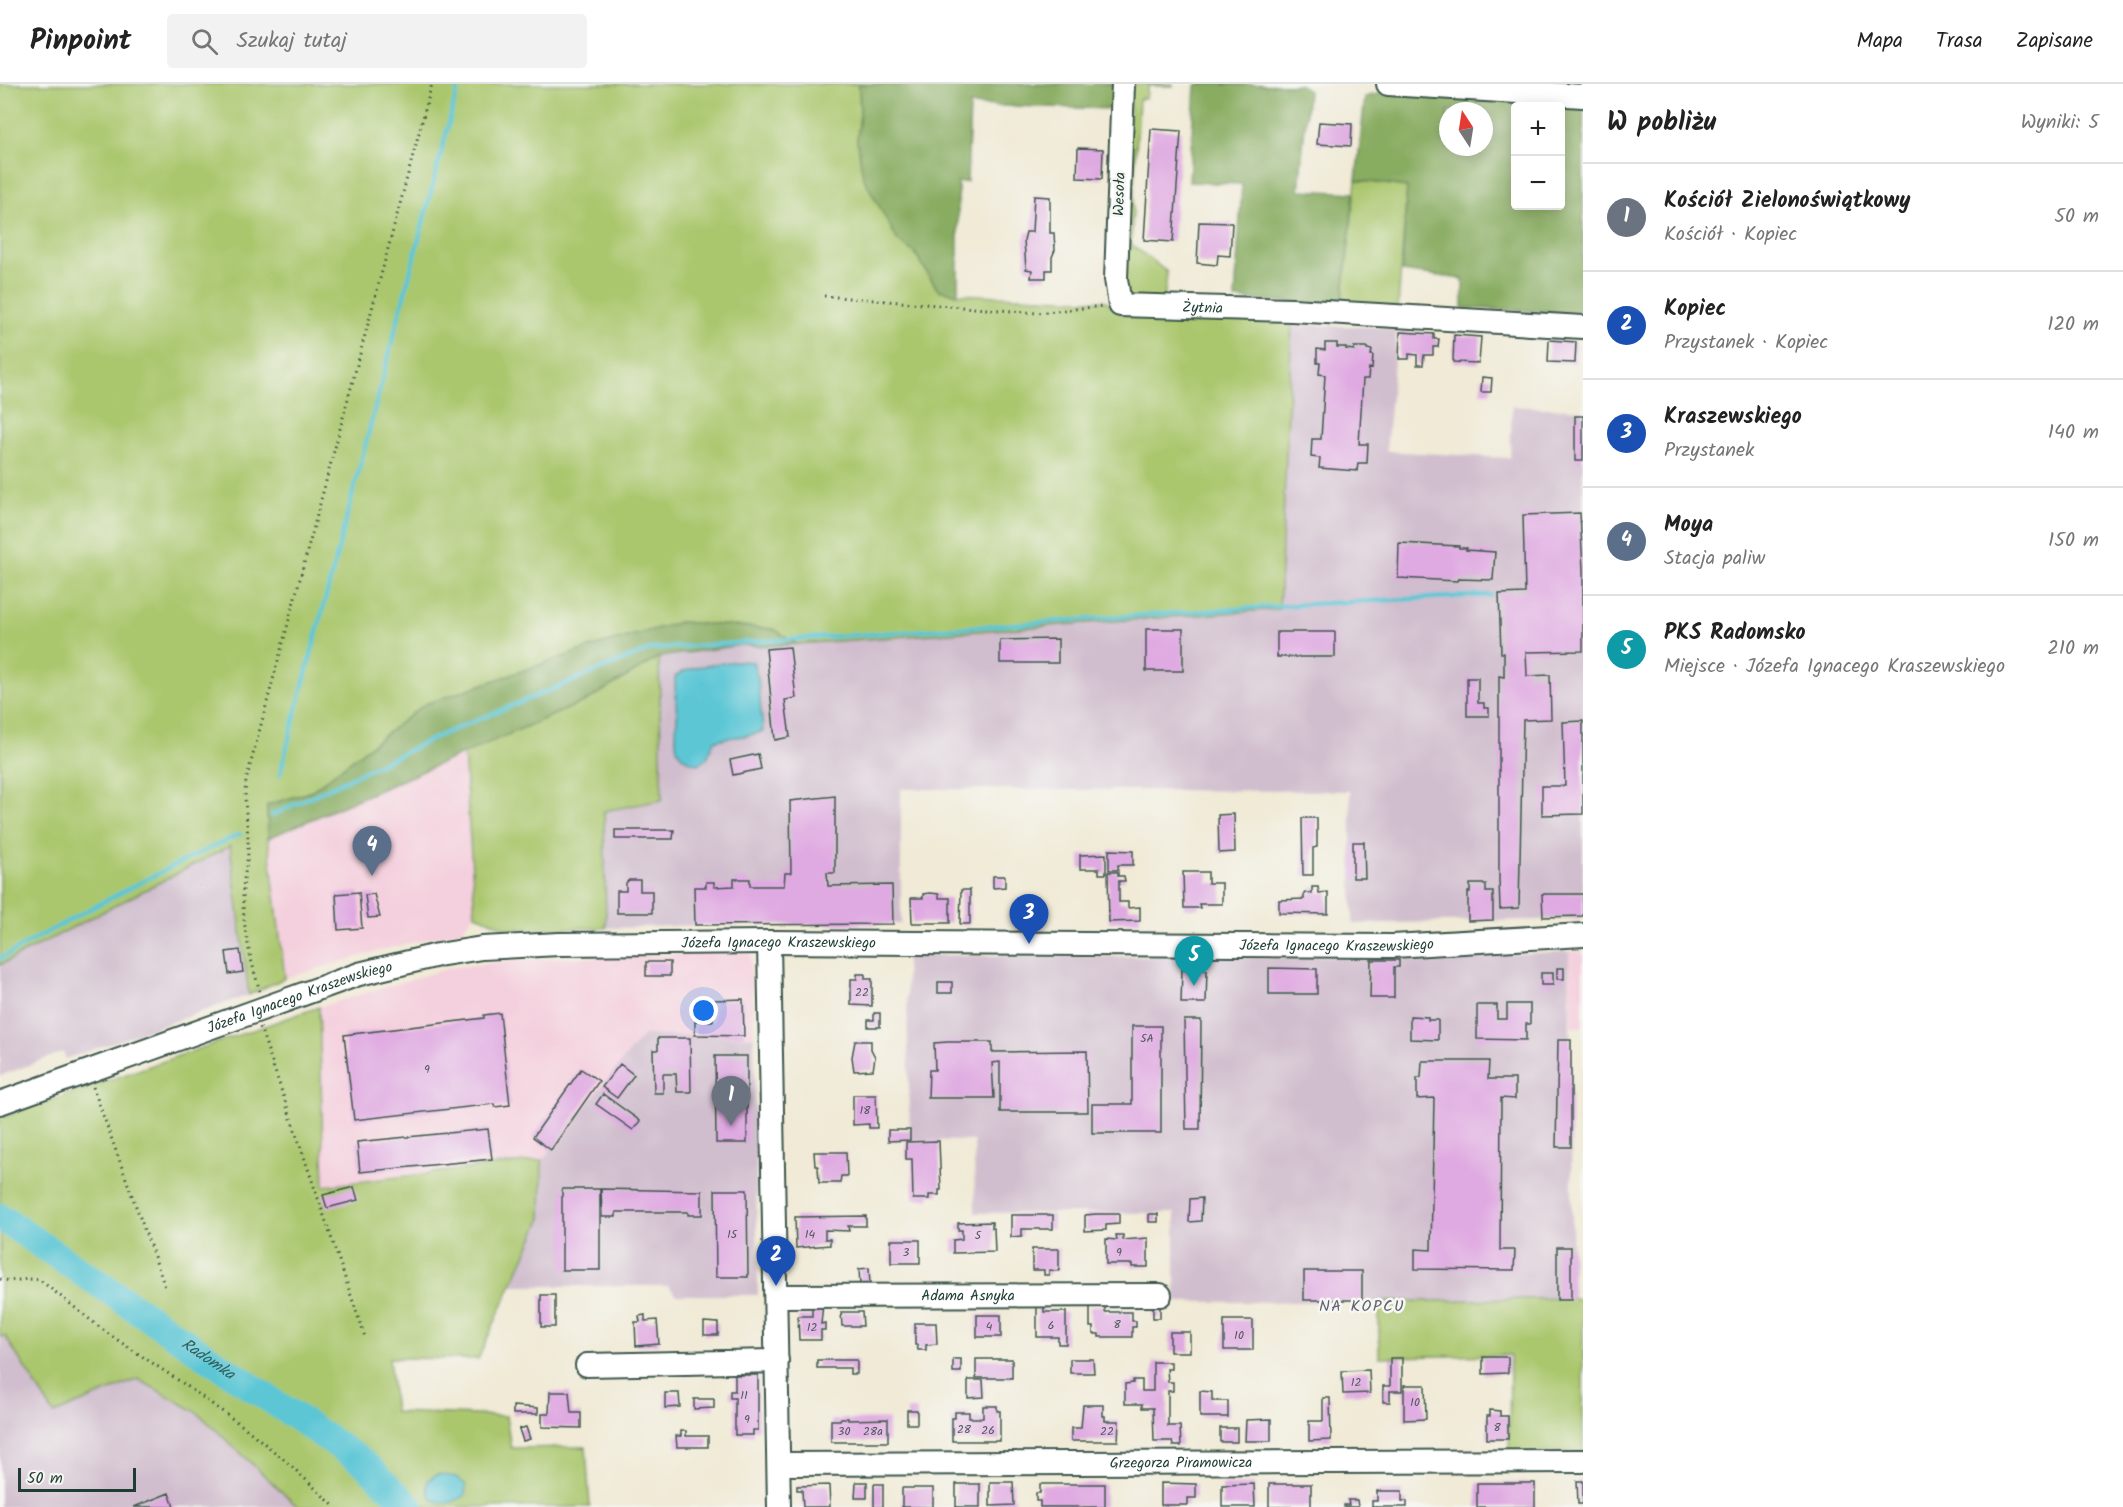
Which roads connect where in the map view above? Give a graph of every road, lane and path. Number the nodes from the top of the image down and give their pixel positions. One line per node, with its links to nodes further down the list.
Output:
1 (432, 84): 10 (path)
2 (1123, 84): 6 (street, Wesoła)
3 (1388, 84): 4 (street)
4 (1583, 96)
5 (824, 296): 6 (path)
6 (1120, 305): 7 (street, Żytnia)
7 (1583, 327)
8 (1583, 935): 9 (street, Józefa Ignacego Kraszewskiego)
9 (769, 942): 10 (street, Józefa Ignacego Kraszewskiego); 16 (street)
10 (258, 1002): 11 (street, Józefa Ignacego Kraszewskiego); 17 (path)
11 (88, 1071): 12 (street, Józefa Ignacego Kraszewskiego); 14 (path)
12 (0, 1103)
13 (0, 1279): 22 (path)
14 (165, 1287)
15 (1160, 1295): 16 (street, Adama Asnyka)
16 (776, 1296): 18 (street)
17 (365, 1337)
18 (777, 1361): 19 (street); 21 (street)
19 (587, 1365)
20 (1583, 1461): 21 (street, Grzegorza Piramowicza)
21 (779, 1464): 23 (street)
22 (335, 1507)
23 (779, 1507)

